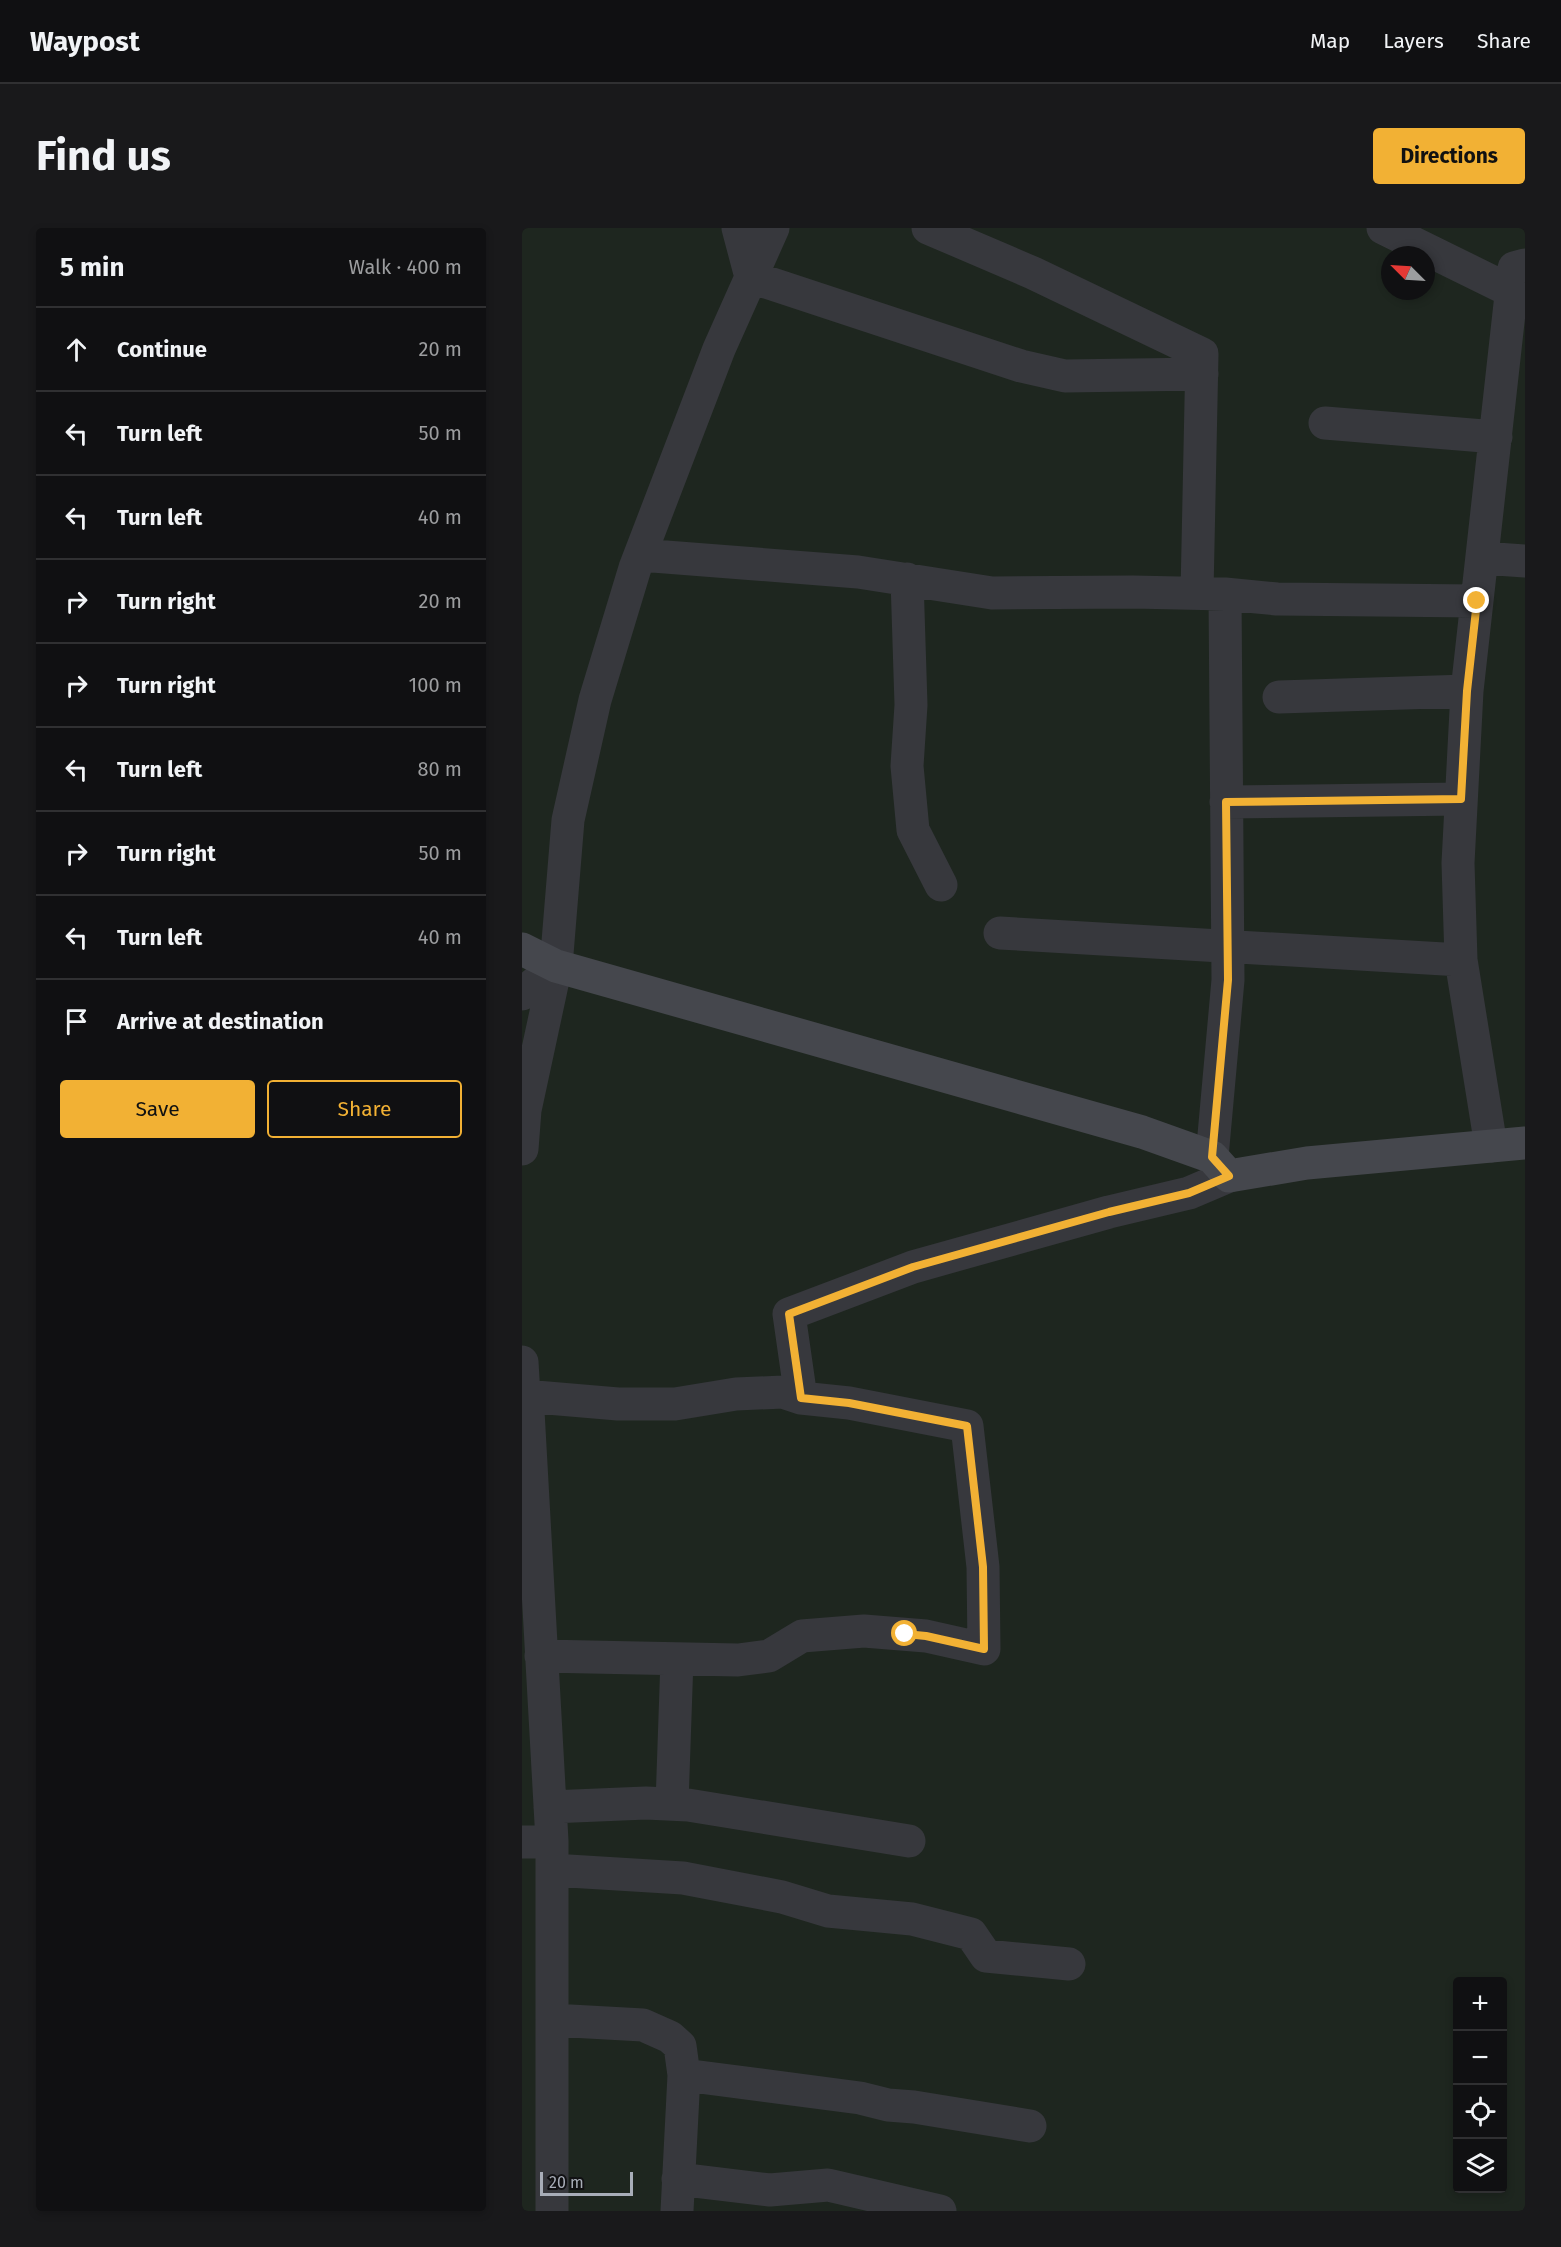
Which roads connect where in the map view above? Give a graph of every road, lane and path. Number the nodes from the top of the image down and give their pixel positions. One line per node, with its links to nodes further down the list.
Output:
1 (738, 228): 5 (street)
2 (773, 228): 5 (street)
3 (927, 228): 7 (street)
4 (1383, 228): 6 (street)
5 (751, 277): 7 (street); 10 (street)
6 (1518, 278): 9 (street)
7 (1202, 374): 14 (street)
8 (1325, 423): 9 (street)
9 (1496, 437): 11 (street)
10 (640, 555): 13 (street); 25 (street)
11 (1482, 558): 12 (street); 15 (street)
12 (1525, 561)
13 (907, 579): 14 (street); 20 (street)
14 (1211, 594): 15 (street); 19 (street)
15 (1477, 601): 16 (street)
16 (1467, 691): 17 (street); 18 (street)
17 (1279, 697)
18 (1461, 799): 19 (street); 24 (street)
19 (1226, 802): 22 (street)
20 (941, 885)
21 (1000, 933): 22 (street)
22 (1228, 947): 24 (street); 30 (street)
23 (522, 950): 25 (street)
24 (1461, 960): 28 (street)
25 (556, 966): 26 (street); 29 (street); 30 (street)
26 (525, 989)
27 (1525, 1143): 28 (street)
28 (1491, 1146): 30 (street)
29 (522, 1149)
30 (1220, 1166): 32 (street)
31 (522, 1362): 33 (street)
32 (801, 1398): 33 (street); 35 (street)
33 (525, 1407): 34 (street)
34 (541, 1656): 35 (street); 37 (street)
35 (676, 1659): 36 (street)
36 (672, 1804): 37 (street); 38 (street)
37 (550, 1807): 39 (street)
38 (909, 1841)
39 (542, 1851): 40 (street); 41 (street)
40 (1069, 1964)
41 (552, 2020): 42 (street); 46 (street)
42 (684, 2075): 43 (street); 44 (street)
43 (1030, 2126)
44 (677, 2195): 45 (street)
45 (770, 2201): 47 (street)
46 (552, 2211)
47 (940, 2211)

